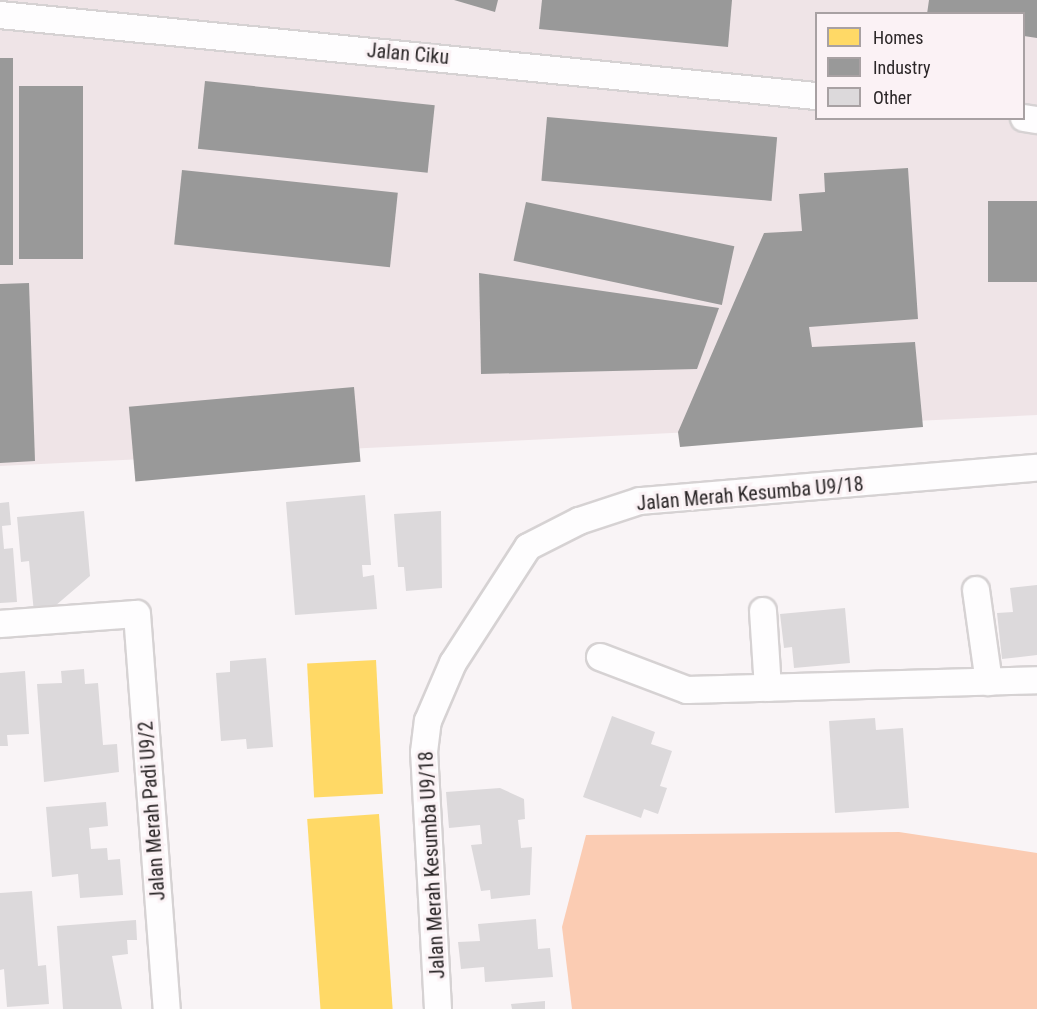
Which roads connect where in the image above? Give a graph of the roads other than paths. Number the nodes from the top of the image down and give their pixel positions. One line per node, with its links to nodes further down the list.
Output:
1 (0, 15): 2 (street, Jalan Ciku)
2 (815, 96)
3 (1037, 468): 12 (street, Jalan Merah Kesumba U9/18)
4 (976, 590): 9 (street)
5 (763, 612): 10 (street)
6 (0, 624): 11 (street, Jalan Merah Padi U9/2)
7 (600, 657): 10 (street)
8 (1037, 680): 9 (street)
9 (989, 682): 10 (street)
10 (768, 688)
11 (167, 1009)
12 (438, 1009)

